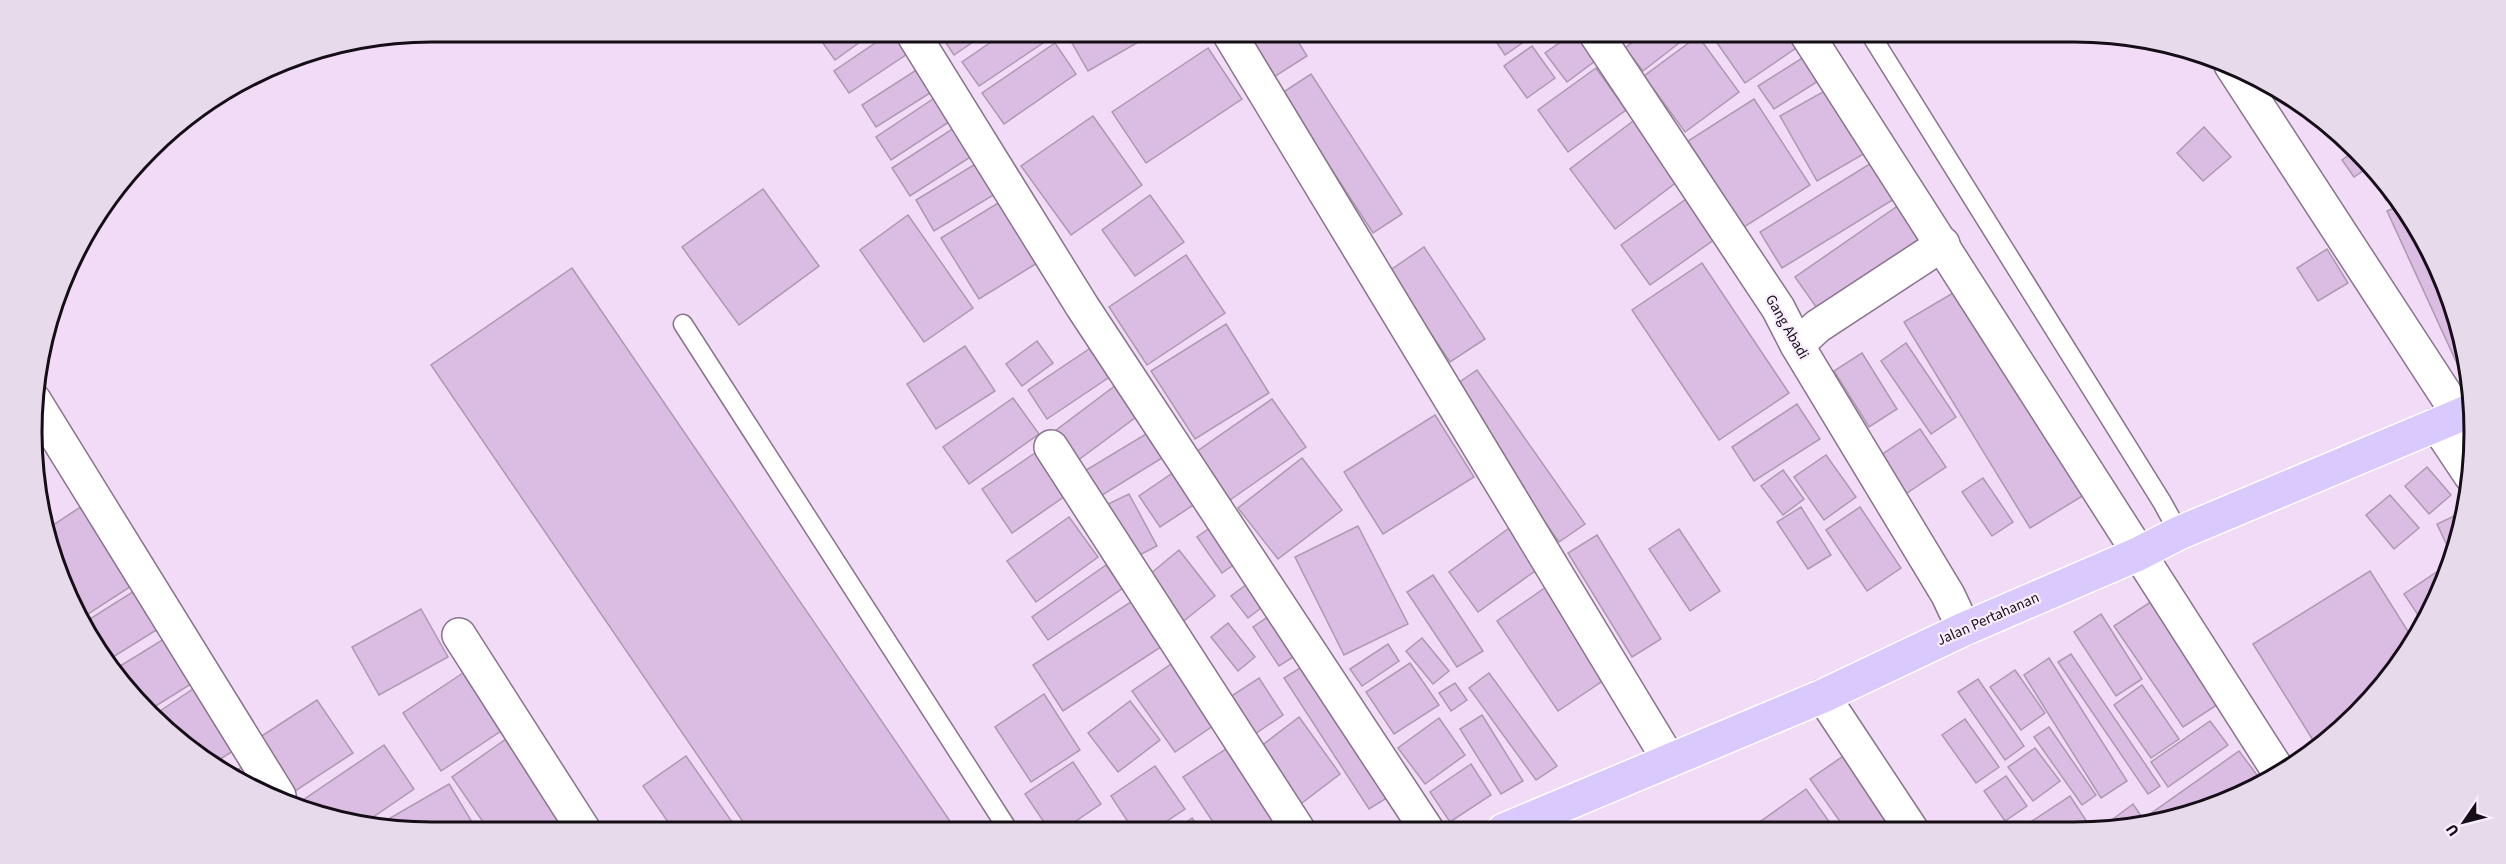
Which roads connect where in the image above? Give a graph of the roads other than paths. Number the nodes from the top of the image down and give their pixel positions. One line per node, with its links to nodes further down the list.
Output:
1 (918, 42): 25 (street)
2 (1234, 42): 19 (street)
3 (1601, 42): 9 (street, Gang Abadi)
4 (1812, 42): 7 (street)
5 (1875, 42): 14 (lane)
6 (2240, 80): 11 (street)
7 (1943, 244): 9 (street); 15 (street)
8 (682, 324): 23 (lane)
9 (1797, 345): 16 (street, Gang Abadi)
10 (43, 414): 21 (street)
11 (2456, 416): 12 (street); 14 (main road, Jalan Pertahanan)
12 (2463, 446)
13 (1051, 447): 24 (street)
14 (2179, 533): 15 (main road, Jalan Pertahanan)
15 (2138, 554): 16 (main road, Jalan Pertahanan); 20 (street)
16 (1964, 629): 18 (main road, Jalan Pertahanan)
17 (459, 634): 22 (street)
18 (1823, 696): 19 (main road, Jalan Pertahanan); 27 (street)
19 (1669, 760): 26 (main road, Jalan Pertahanan)
20 (2275, 766)
21 (274, 788)
22 (579, 822)
23 (1004, 822)
24 (1293, 822)
25 (1422, 822)
26 (1544, 822)
27 (1906, 822)

